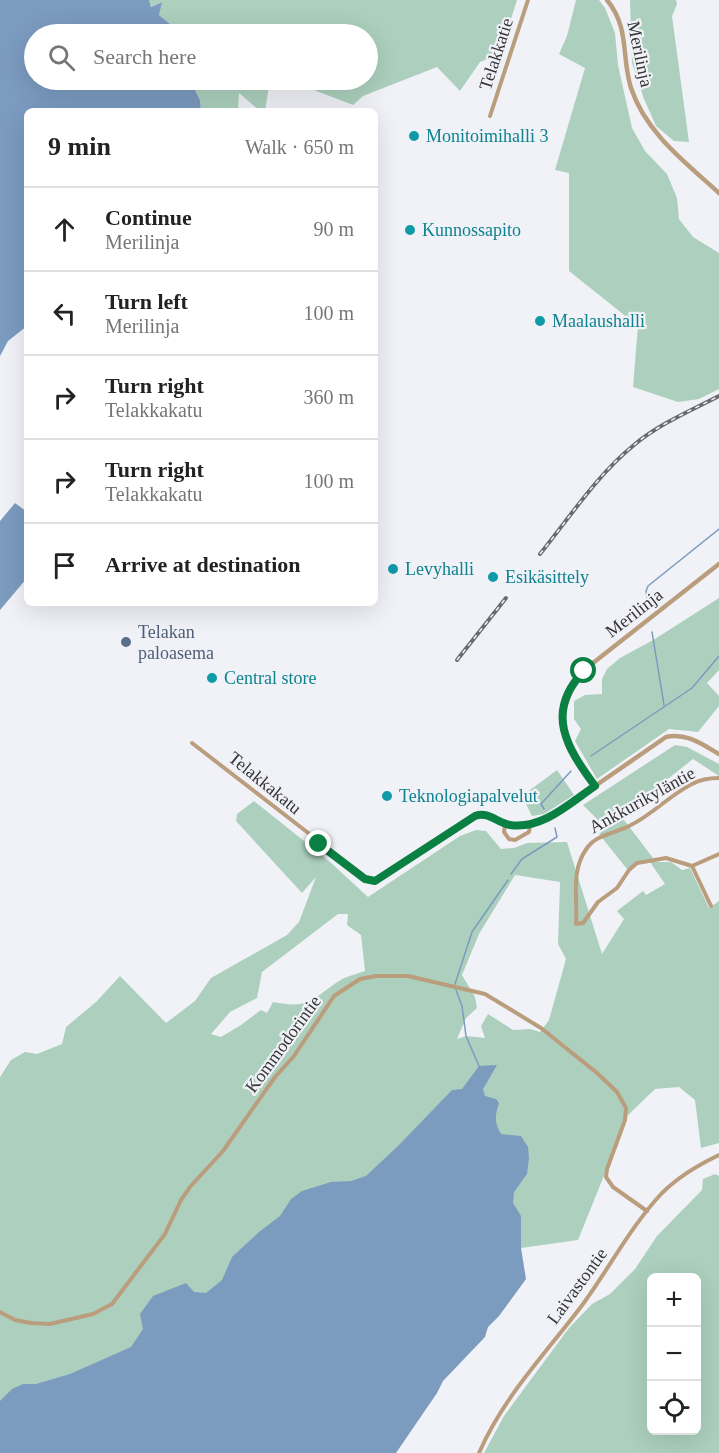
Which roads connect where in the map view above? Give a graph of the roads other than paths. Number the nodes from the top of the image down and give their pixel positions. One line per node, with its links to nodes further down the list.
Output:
1 (528, 0): 3 (street, Telakkatie)
2 (607, 0): 4 (street, Merilinja)
3 (490, 116)
4 (719, 193)
5 (719, 564): 9 (street, Merilinja)
6 (192, 743): 10 (street, Telakkakatu)
7 (719, 754): 9 (street, Telakkakatu)
8 (719, 777): 13 (street, Ankkurikyläntie)
9 (595, 786): 11 (street, Telakkakatu)
10 (505, 824): 11 (street, Telakkakatu); 11 (street)
11 (530, 825)
12 (719, 854): 13 (street)
13 (692, 866): 14 (street)
14 (711, 906)
15 (719, 1155): 16 (street, Laivastontie)
16 (647, 1211): 17 (street, Kommodorintie); 18 (street, Laivastontie)
17 (0, 1312)
18 (479, 1453)

